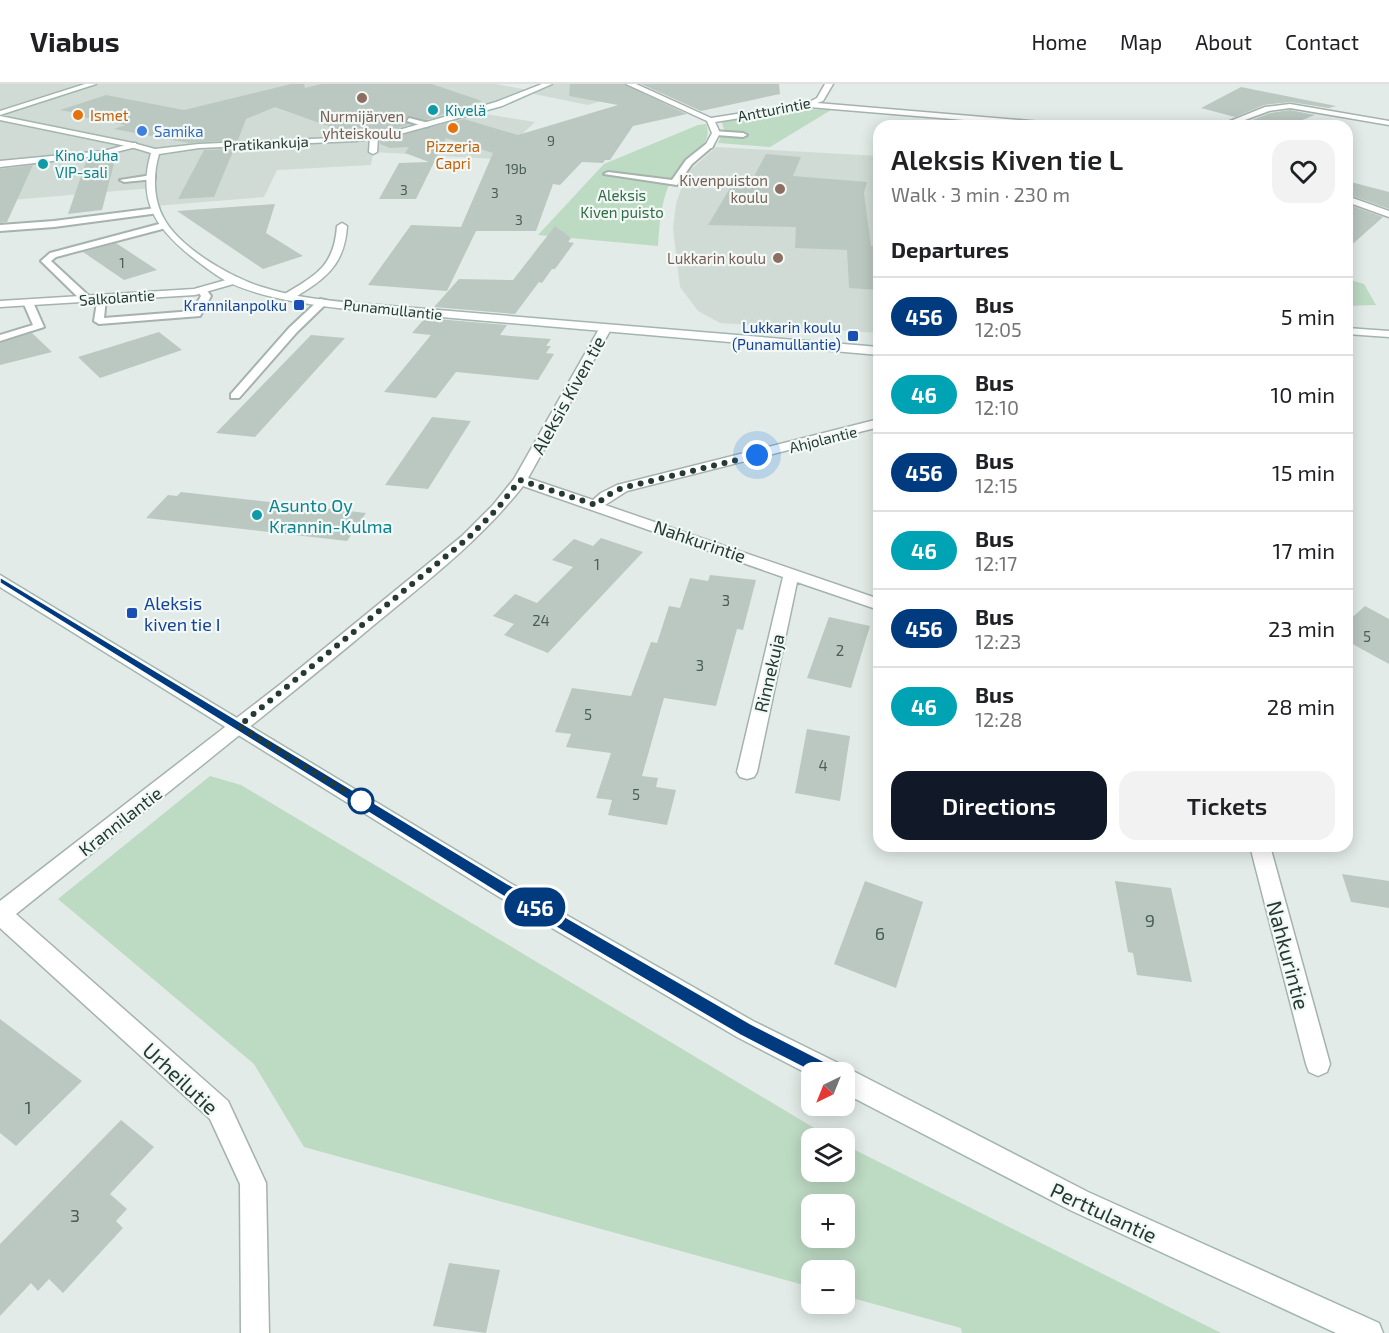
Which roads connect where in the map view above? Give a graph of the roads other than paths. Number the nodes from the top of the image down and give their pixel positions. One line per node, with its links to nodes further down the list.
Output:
1 (92, 84): 6 (street)
2 (548, 84): 13 (street, Pratikankuja)
3 (630, 84): 9 (street)
4 (829, 84): 5 (street, Antturintie)
5 (809, 105): 9 (street, Antturintie); 10 (street)
6 (0, 113)
7 (0, 118): 17 (street)
8 (410, 120): 13 (lane)
9 (710, 120): 14 (street)
10 (957, 120)
11 (1238, 120): 12 (street)
12 (1389, 123)
13 (426, 125): 16 (street, Pratikankuja)
14 (716, 133): 15 (lane); 18 (street)
15 (743, 135)
16 (374, 137): 19 (street, Pratikankuja); 20 (street)
17 (133, 145): 19 (street); 21 (street)
18 (709, 146): 22 (lane)
19 (155, 152): 23 (street, Punamullantie)
20 (373, 152)
21 (0, 164)
22 (608, 174)
23 (152, 177): 24 (lane); 26 (street, Punamullantie)
24 (124, 180)
25 (1353, 202): 27 (street)
26 (156, 211): 28 (street, Punamullantie); 30 (lane)
27 (1389, 214)
28 (163, 226): 31 (street, Punamullantie); 34 (lane)
29 (342, 226): 33 (street)
30 (0, 228)
31 (233, 280): 32 (street, Salkolantie); 33 (street, Punamullantie)
32 (201, 290): 35 (street, Salkolantie); 35 (lane)
33 (287, 297): 36 (street, Punamullantie)
34 (87, 298): 35 (street, Salkolantie); 37 (street, Salkolantie)
35 (101, 298)
36 (324, 301): 39 (street, Punamullantie); 44 (lane)
37 (28, 302): 38 (street, Salkolantie); 42 (lane)
38 (0, 304)
39 (605, 330): 43 (street, Punamullantie); 46 (street, Aleksis Kiven tie)
40 (1353, 331): 41 (street)
41 (1389, 334)
42 (0, 338)
43 (873, 351)
44 (235, 396)
45 (873, 425): 47 (street, Ahjolantie)
46 (520, 480): 47 (street, Nahkurintie); 51 (street, Aleksis Kiven tie)
47 (596, 505): 48 (street, Nahkurintie)
48 (791, 574): 50 (street, Nahkurintie); 52 (street, Rinnekuja)
49 (0, 580): 51 (street)
50 (873, 603)
51 (239, 726): 54 (street, Krannilantie); 55 (street)
52 (747, 772)
53 (1262, 852): 56 (street, Nahkurintie)
54 (0, 914): 58 (street, Urheilutie)
55 (810, 1062)
56 (1318, 1064)
57 (855, 1086): 59 (street, Perttulantie)
58 (255, 1333)
59 (1369, 1333)

